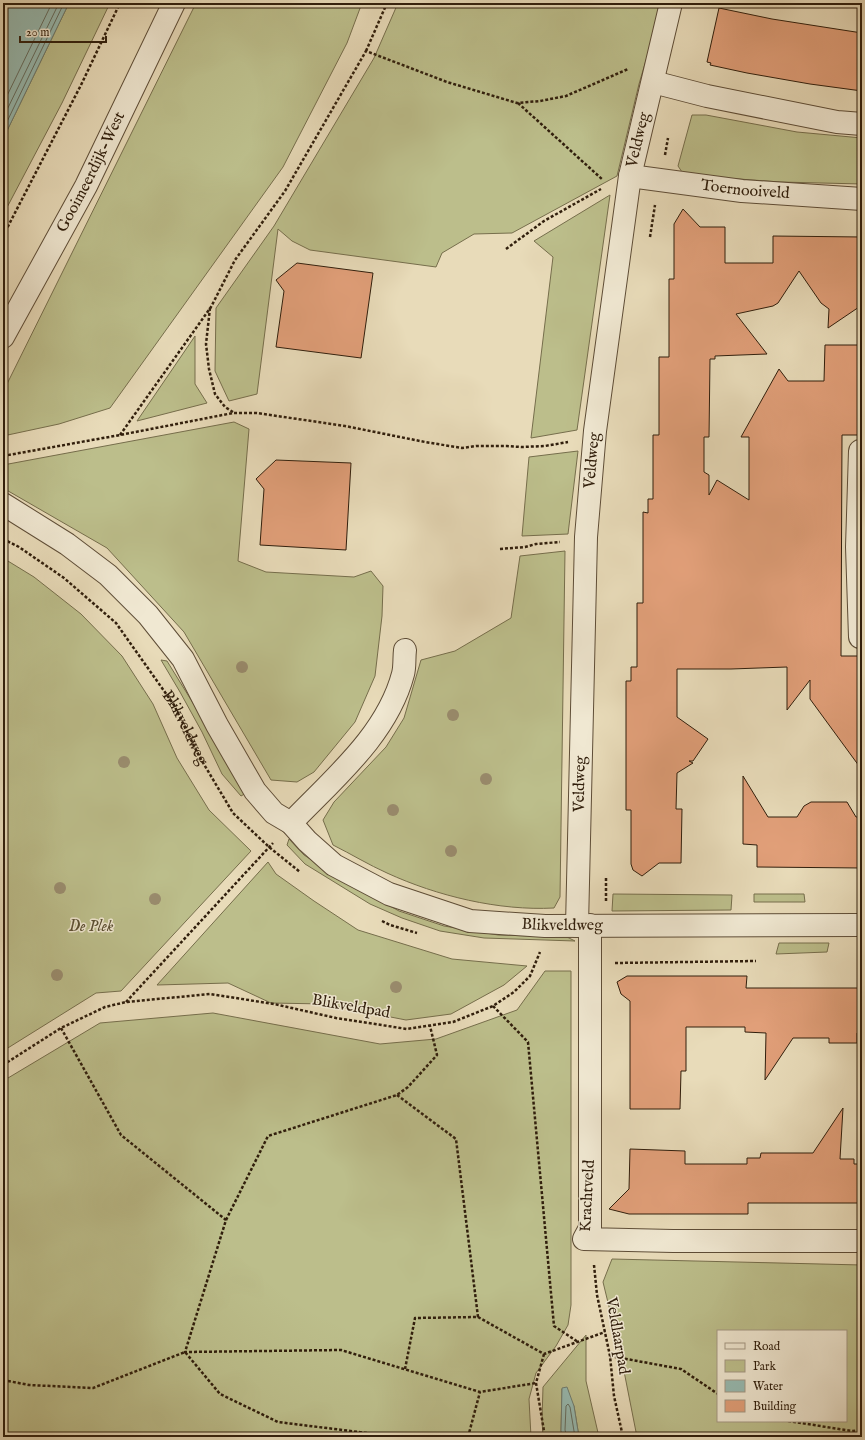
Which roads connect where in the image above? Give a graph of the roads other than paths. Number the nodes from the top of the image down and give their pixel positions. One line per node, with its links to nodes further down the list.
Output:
1 (174, 3): 7 (street, Gooimeerdijk-West)
2 (671, 3): 3 (street, Veldweg)
3 (655, 75): 4 (street); 5 (street, Veldweg)
4 (862, 124)
5 (622, 183): 6 (street, Toernooiveld); 13 (street, Veldweg)
6 (862, 199)
7 (3, 337)
8 (862, 451): 10 (street)
9 (3, 504): 12 (street, Blikveldweg)
10 (862, 637)
11 (405, 650): 12 (street)
12 (291, 823): 13 (street, Blikveldweg)
13 (591, 925): 14 (street, Blikveldweg); 15 (street, Krachtveld)
14 (862, 925)
15 (862, 1241)

